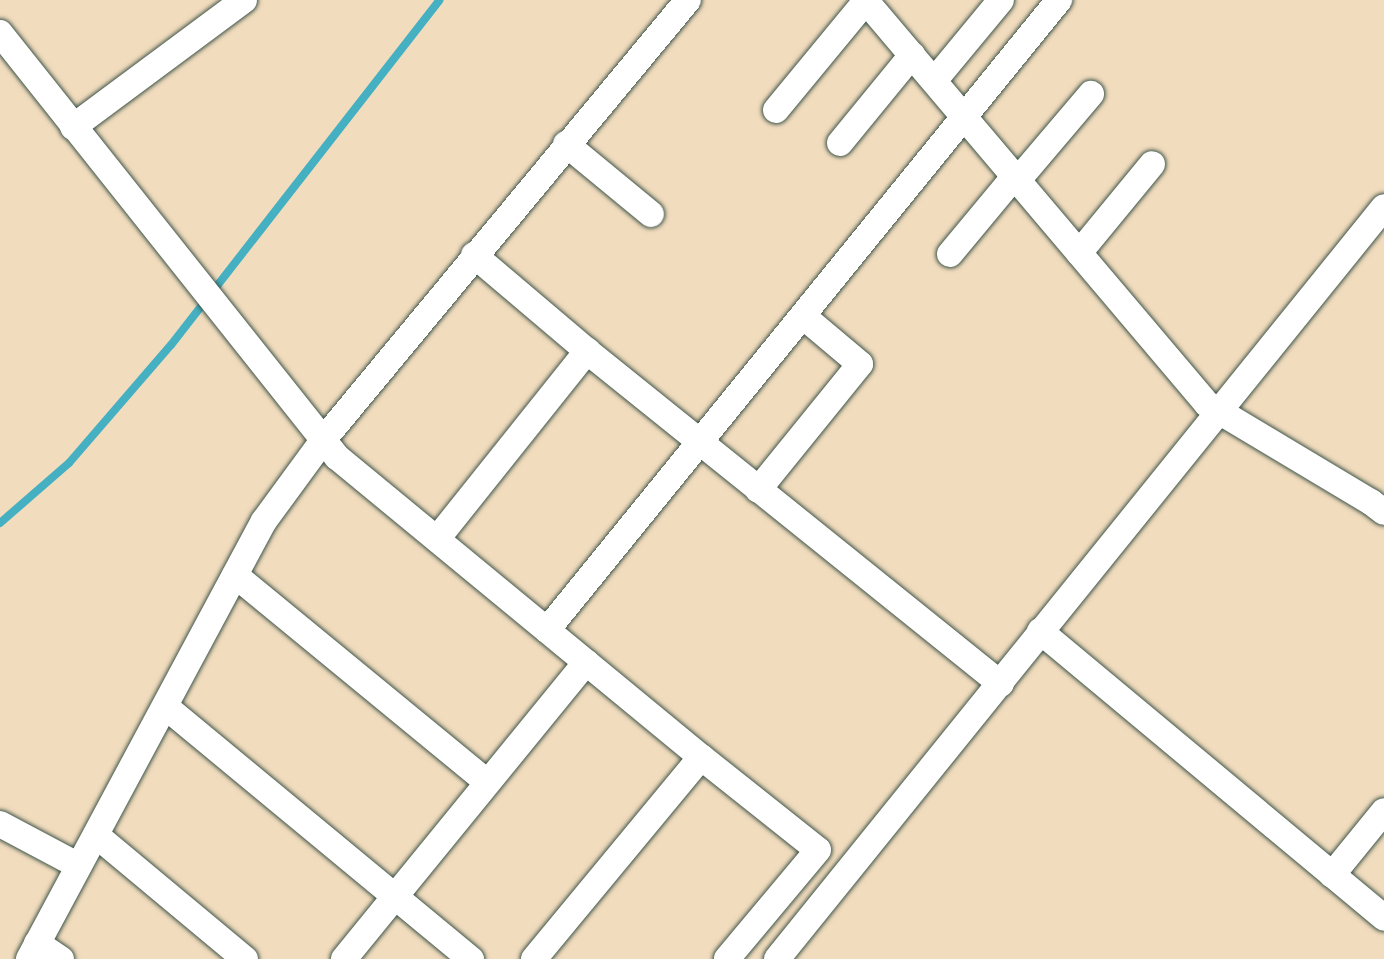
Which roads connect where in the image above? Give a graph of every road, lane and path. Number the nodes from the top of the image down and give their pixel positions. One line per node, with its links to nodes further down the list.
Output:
1 (244, 0): 12 (street)
2 (688, 0): 14 (street)
3 (1002, 0): 8 (street)
4 (1059, 0): 11 (street)
5 (865, 1): 7 (street); 10 (street)
6 (0, 33): 12 (street)
7 (912, 55): 8 (street); 13 (street)
8 (934, 81): 11 (street)
9 (1091, 94): 16 (street)
10 (776, 110)
11 (964, 117): 16 (street); 22 (street)
12 (73, 127): 25 (street)
13 (840, 142)
14 (566, 144): 18 (street); 21 (street)
15 (1152, 164): 19 (street)
16 (1018, 180): 19 (street); 20 (street)
17 (1384, 207): 24 (street)
18 (651, 214)
19 (1079, 253): 24 (street)
20 (950, 254)
21 (474, 255): 23 (street); 25 (street)
22 (803, 316): 26 (street); 27 (street)
23 (588, 351): 26 (street); 29 (street)
24 (1218, 411): 28 (street); 32 (street)
25 (324, 439): 29 (street); 30 (street)
26 (700, 442): 27 (street); 31 (street)
27 (758, 490): 34 (street)
28 (1384, 512)
29 (437, 539): 31 (street)
30 (235, 575): 35 (street); 37 (street)
31 (547, 630): 33 (street)
32 (1040, 631): 34 (street); 42 (street)
33 (586, 662): 36 (street); 37 (street)
34 (1001, 684): 52 (street)
35 (166, 707): 40 (street); 43 (street)
36 (701, 757): 50 (street); 51 (street)
37 (488, 782): 43 (street)
38 (1384, 811): 42 (street)
39 (0, 824): 41 (street)
40 (96, 835): 41 (street); 47 (street)
41 (79, 866): 45 (street)
42 (1332, 875): 44 (street)
43 (395, 896): 48 (street); 49 (street)
44 (1384, 918)
45 (33, 951): 46 (street)
46 (61, 959)
47 (245, 959)
48 (344, 959)
49 (471, 959)
50 (534, 959)
51 (727, 959)
52 (777, 959)

